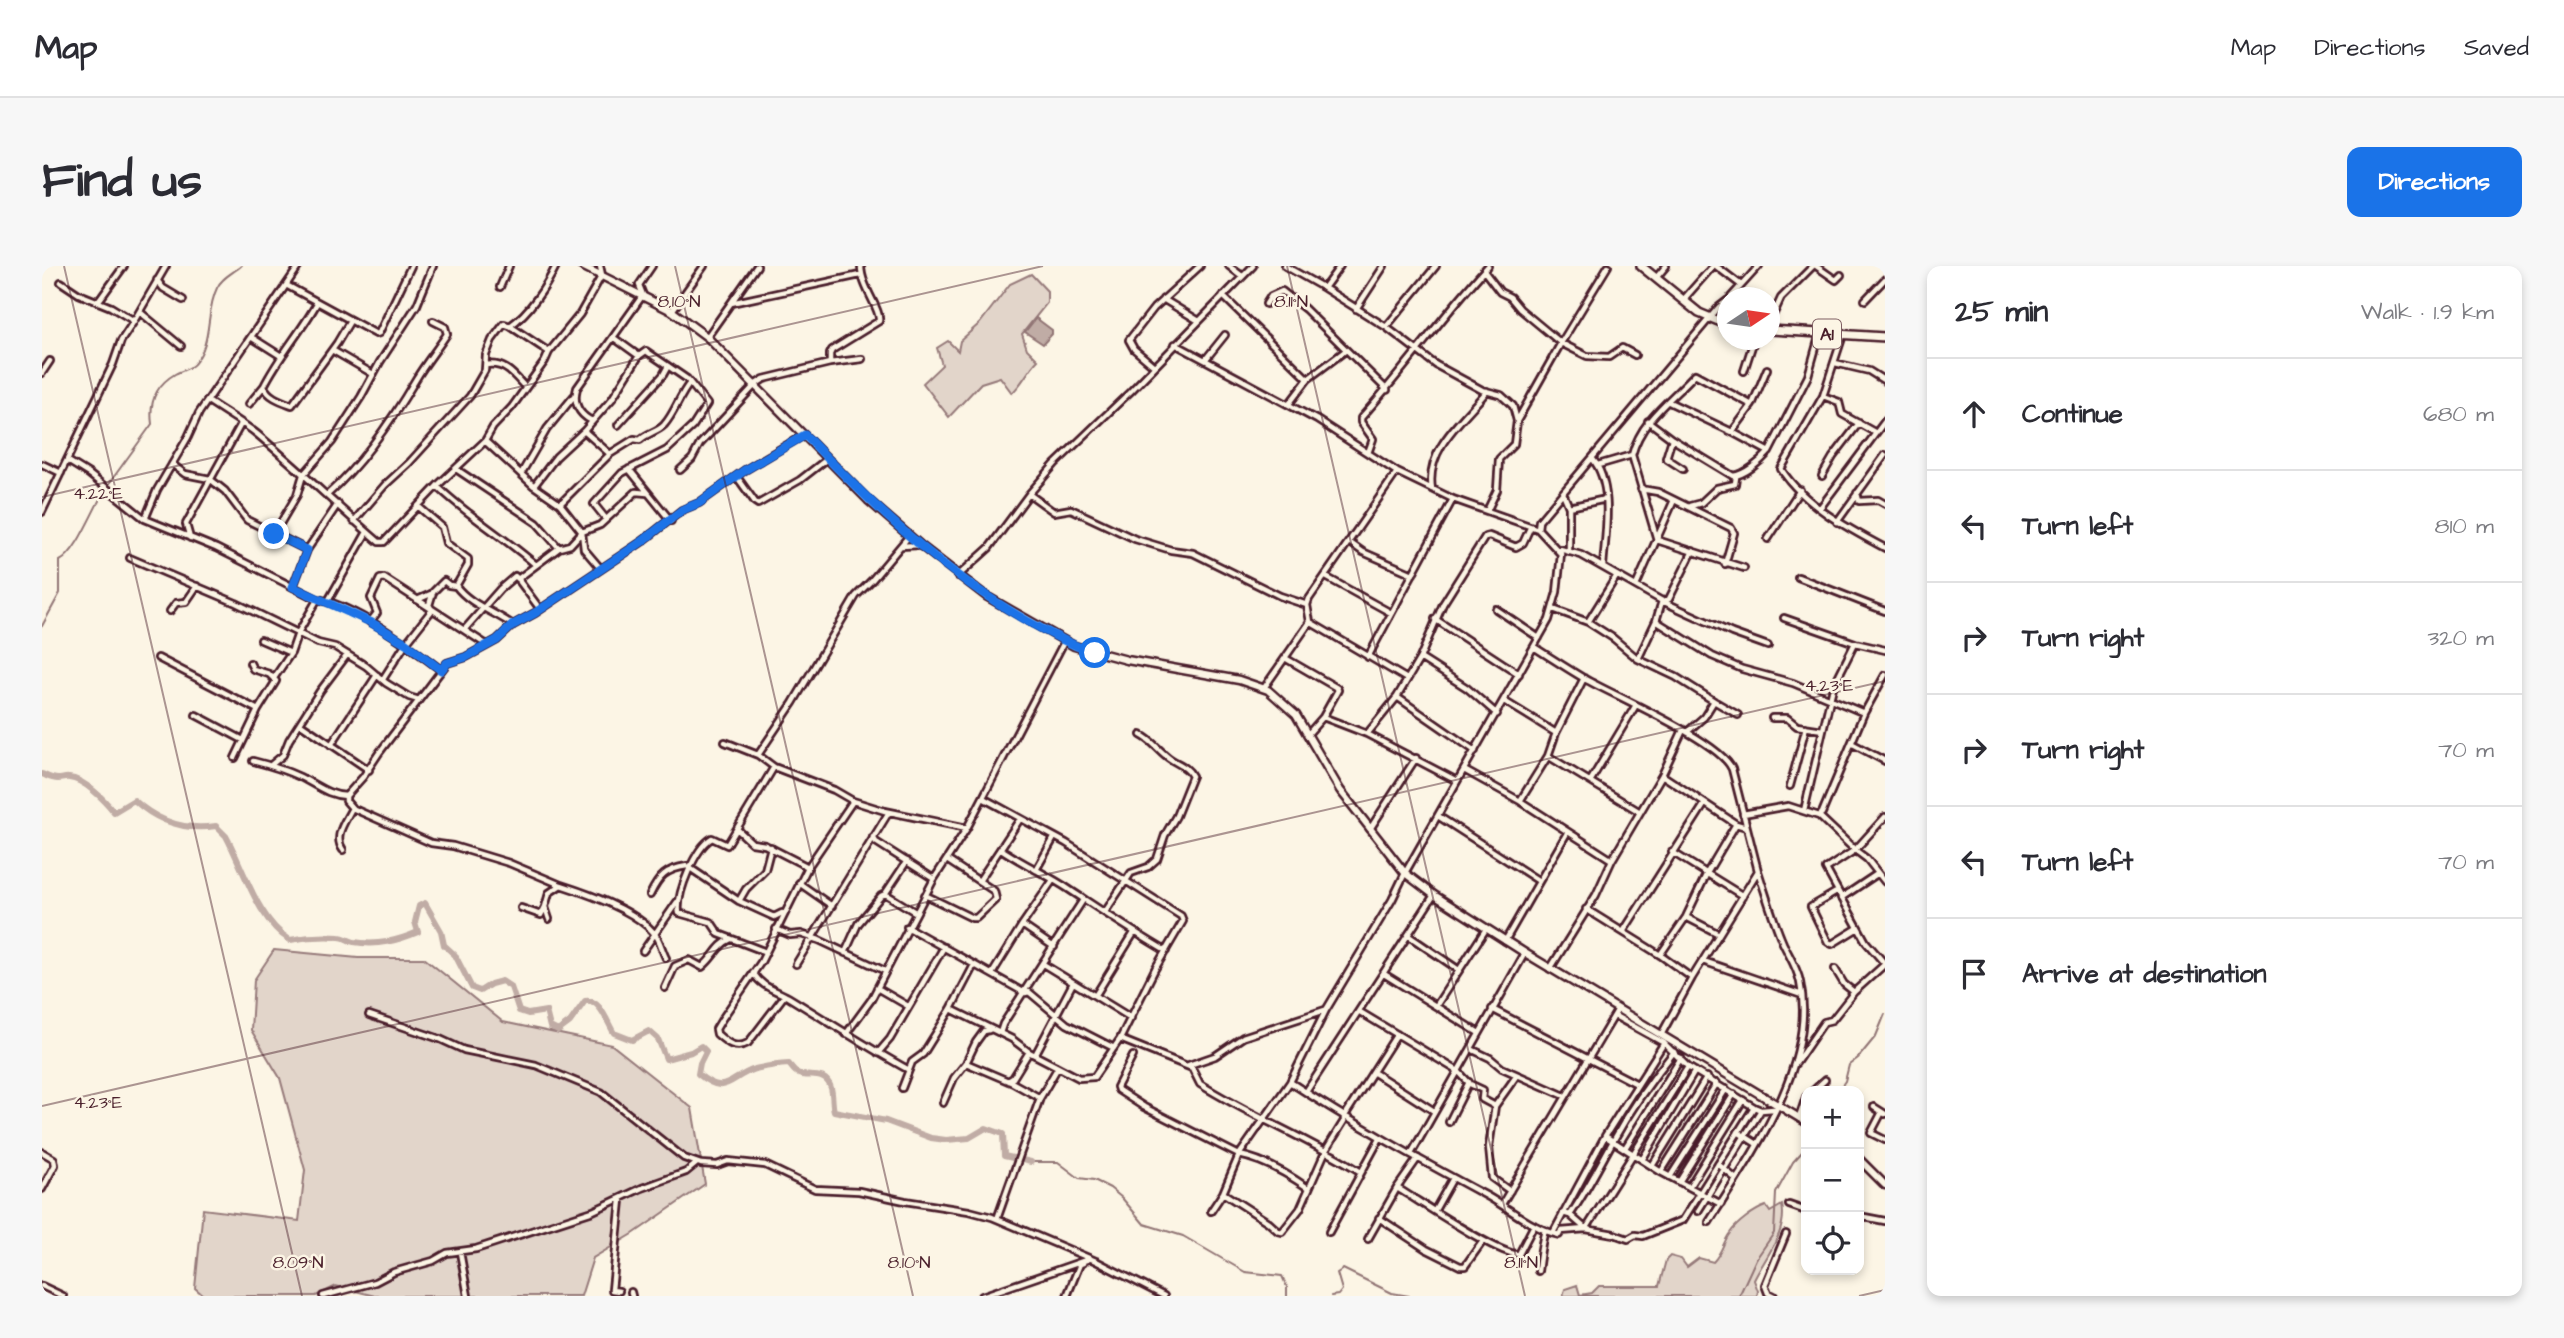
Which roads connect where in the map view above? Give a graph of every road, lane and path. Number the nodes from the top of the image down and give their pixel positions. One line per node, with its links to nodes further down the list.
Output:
1 (124, 266): 47 (street)
2 (166, 266): 34 (street)
3 (299, 266): 37 (street)
4 (411, 266): 57 (street)
5 (433, 266): 93 (street)
6 (509, 266): 38 (street)
7 (556, 266): 61 (street)
8 (582, 266): 28 (main road)
9 (600, 266): 28 (street)
10 (652, 266): 40 (street)
11 (704, 266): 52 (street)
12 (758, 266): 49 (street)
13 (861, 266): 29 (street)
14 (1200, 266): 42 (street)
15 (1229, 266): 31 (street)
16 (1253, 266): 31 (street)
17 (1286, 266): 39 (street)
18 (1340, 266): 39 (street)
19 (1384, 266): 51 (street)
20 (1436, 266): 62 (street)
21 (1608, 266): 71 (street)
22 (1641, 266): 32 (highway)
23 (1665, 266): 32 (street)
24 (1714, 266): 36 (street); 44 (street)
25 (1759, 266): 36 (street)
26 (1815, 266): 30 (street); 45 (street)
27 (1486, 267): 71 (street); 77 (street)
28 (602, 275): 40 (main road); 78 (street)
29 (860, 275): 49 (street); 85 (street)
30 (1841, 275)
31 (1242, 276): 41 (street)
32 (1656, 278): 44 (highway)
33 (1885, 279): 46 (street)
34 (157, 280): 43 (street); 53 (street)
35 (61, 282): 47 (street)
36 (1741, 285)
37 (288, 286): 48 (street); 67 (street)
38 (500, 287)
39 (1324, 288): 51 (street)
40 (643, 295): 52 (main road); 70 (street)
41 (1223, 296): 59 (street); 94 (street)
42 (1163, 299): 59 (street); 89 (street)
43 (183, 300)
44 (1683, 300): 55 (highway)
45 (1780, 300)
46 (1865, 300)
47 (98, 302): 56 (street)
48 (317, 303): 57 (street); 80 (street)
49 (731, 303): 68 (street)
50 (1266, 304): 76 (street)
51 (1356, 309): 62 (street)
52 (672, 311): 68 (main road)
53 (139, 312): 56 (street); 73 (street)
54 (1717, 312): 55 (street)
55 (1710, 319): 60 (highway); 127 (street)
56 (134, 321): 129 (street)
57 (350, 321): 74 (street)
58 (433, 321): 153 (street)
59 (1199, 321): 72 (street)
60 (1717, 321)
61 (510, 326): 78 (street); 87 (street)
62 (1386, 327): 77 (street)
63 (1780, 331): 64 (highway, A1)
64 (1820, 333): 66 (highway, A1); 122 (street)
65 (1225, 335): 83 (street)
66 (1843, 335): 69 (highway, A1); 86 (street)
67 (251, 337): 80 (street); 104 (street)
68 (707, 337): 97 (main road)
69 (1885, 337)
70 (614, 338): 81 (street); 102 (street)
71 (1561, 343): 79 (street); 110 (street)
72 (1175, 344): 83 (street); 89 (street)
73 (181, 346)
74 (331, 350): 93 (street); 98 (street)
75 (1751, 350): 91 (street)
76 (1345, 351): 94 (street); 100 (street)
77 (1419, 351): 100 (street); 101 (street)
78 (549, 352): 99 (street)
79 (1635, 355)
80 (281, 356): 98 (street)
81 (639, 356): 88 (street); 109 (street)
82 (862, 359): 85 (street)
83 (1205, 360): 107 (street)
84 (50, 361): 92 (street)
85 (830, 363): 97 (street)
86 (1835, 363): 95 (street); 103 (street)
87 (486, 365): 99 (street); 169 (street)
88 (668, 366): 96 (street); 115 (street)
89 (1153, 366): 154 (street)
90 (1767, 369): 108 (street)
91 (1744, 371)
92 (42, 373)
93 (374, 374): 140 (street)
94 (1308, 379): 107 (street)
95 (1885, 381)
96 (690, 383): 124 (street); 134 (street)
97 (756, 384): 119 (main road); 136 (street)
98 (264, 386): 106 (street)
99 (525, 387): 121 (street)
100 (1387, 390): 123 (street)
101 (1487, 391): 110 (street); 147 (street)
102 (575, 395): 109 (street); 139 (street)
103 (1823, 396): 113 (street); 149 (street)
104 (208, 401): 114 (street); 131 (street)
105 (1669, 402): 108 (street); 111 (street); 117 (street)
106 (249, 404)
107 (1289, 404): 123 (street)
108 (1752, 405): 117 (street)
109 (592, 421): 116 (street)
110 (1517, 421): 165 (street)
111 (1648, 421): 120 (street); 125 (street)
112 (1885, 421): 118 (street)
113 (1859, 423): 118 (street); 141 (street)
114 (241, 424): 140 (street); 144 (street)
115 (618, 425)
116 (584, 430): 124 (street); 146 (street)
117 (1732, 432): 122 (street)
118 (1876, 433): 164 (street)
119 (805, 435): 128 (main road); 142 (street)
120 (1672, 439): 135 (street); 143 (street)
121 (485, 442): 133 (street); 139 (street)
122 (1769, 452): 143 (street)
123 (1367, 453): 137 (street)
124 (610, 454): 159 (street)
125 (1632, 455): 132 (street); 148 (street)
126 (1885, 455): 150 (street)
127 (1592, 458): 132 (street); 152 (street)
128 (828, 459): 142 (street); 177 (main road)
129 (68, 461): 138 (street); 167 (street)
130 (42, 464): 138 (street)
131 (172, 464): 144 (street); 167 (street)
132 (1598, 465): 156 (street)
133 (456, 469): 145 (street); 185 (street)
134 (629, 469): 151 (street); 168 (street)
135 (1683, 469)
136 (680, 470)
137 (1398, 472): 147 (street); 181 (street)
138 (61, 473): 166 (street)
139 (521, 474): 146 (street)
140 (303, 475): 153 (street); 176 (street)
141 (1822, 476)
142 (737, 477): 170 (street)
143 (1736, 477): 162 (street)
144 (210, 479): 176 (street); 178 (street)
145 (437, 486): 161 (street); 192 (street)
146 (534, 486): 159 (street)
147 (1432, 489): 155 (street)
148 (1641, 489): 157 (street); 180 (street)
149 (1800, 490): 164 (street); 179 (street)
150 (1856, 492): 160 (street); 171 (street)
151 (647, 493): 168 (street); 170 (street)
152 (1563, 493): 163 (street); 173 (street)
153 (328, 494): 158 (street)
154 (1029, 494): 197 (street); 211 (street)
155 (1453, 499): 165 (street); 196 (street)
156 (1606, 499): 163 (street); 193 (street)
157 (1674, 500): 162 (street); 180 (street)
158 (338, 504): 169 (street); 187 (street)
159 (560, 504): 175 (street)
160 (1885, 504)
161 (419, 506): 174 (street); 203 (street)
162 (1689, 506): 191 (street)
163 (1569, 507): 189 (street)
164 (1820, 508): 171 (street)
165 (1486, 511): 172 (street)
166 (42, 512)
167 (145, 519): 178 (street)
168 (606, 519): 175 (street)
169 (354, 521): 174 (street)
170 (671, 521): 195 (street)
171 (1837, 522): 184 (street)
172 (1530, 528): 173 (street); 221 (street)
173 (1538, 529): 186 (street)
174 (367, 531): 209 (street)
175 (582, 532): 185 (street); 195 (street)
176 (274, 534): 187 (street)
177 (909, 536): 182 (main road); 183 (street)
178 (191, 539): 205 (street)
179 (1768, 539)
180 (1657, 540): 188 (street); 204 (street)
181 (1349, 542): 196 (street); 198 (street)
182 (920, 545): 183 (street); 197 (main road)
183 (900, 546): 281 (street)
184 (1885, 547)
185 (559, 548): 192 (street)
186 (1559, 549): 189 (street); 215 (street)
187 (307, 550): 205 (street)
188 (1693, 551): 191 (street); 210 (street)
189 (1569, 552): 193 (street)
190 (130, 558): 202 (street)
191 (1725, 564): 194 (street)
192 (536, 565): 201 (street)
193 (1603, 567): 199 (street)
194 (1744, 568)
195 (601, 569): 213 (street)
196 (1413, 573): 219 (street)
197 (958, 576): 231 (main road)
198 (1325, 577): 211 (street); 219 (street)
199 (1616, 577): 204 (street); 225 (street)
200 (1798, 577): 218 (street)
201 (519, 580): 212 (street); 213 (street)
202 (197, 586): 217 (street); 228 (street)
203 (456, 586): 206 (street); 212 (street)
204 (1636, 586): 210 (street)
205 (293, 587): 207 (street)
206 (433, 592): 208 (street); 216 (street)
207 (317, 599): 209 (street); 228 (street)
208 (417, 600): 216 (street); 223 (street)
209 (328, 601): 223 (street)
210 (1662, 601): 222 (street); 235 (street)
211 (1307, 605): 224 (street)
212 (484, 607): 226 (street); 227 (street)
213 (540, 609): 226 (street)
214 (1496, 609): 229 (street)
215 (1553, 609): 225 (street); 229 (street)
216 (432, 610): 227 (street); 232 (street)
217 (170, 611)
218 (1885, 611)
219 (1391, 613): 240 (street)
220 (1784, 618): 233 (street)
221 (1435, 620): 241 (street); 247 (street)
222 (1656, 621): 244 (street); 256 (street)
223 (370, 622): 232 (street)
224 (1310, 622): 240 (street); 243 (street)
225 (1587, 622): 244 (street)
226 (513, 625): 234 (street)
227 (463, 630): 234 (street)
228 (298, 633): 238 (street); 239 (street)
229 (1539, 638): 236 (street)
230 (261, 640): 238 (street)
231 (1064, 642): 254 (main road); 296 (street)
232 (406, 643): 246 (street); 252 (street)
233 (1855, 643): 237 (street); 256 (street)
234 (487, 645): 246 (street)
235 (1768, 646)
236 (1534, 647): 247 (street); 251 (street)
237 (1885, 650)
238 (290, 653): 250 (street)
239 (347, 655): 248 (street); 268 (street)
240 (1368, 657): 253 (street)
241 (1420, 657): 253 (street); 263 (street)
242 (158, 658): 261 (street)
243 (1286, 659): 254 (street); 266 (street)
244 (1638, 659): 259 (street)
245 (250, 663): 250 (street)
246 (441, 670): 257 (street)
247 (1519, 674): 258 (street)
248 (377, 675): 252 (street); 279 (street)
249 (1885, 675): 262 (street)
250 (274, 678): 261 (street)
251 (1584, 678): 260 (street); 272 (street)
252 (383, 679): 257 (street)
253 (1407, 679): 255 (street)
254 (1264, 688): 273 (main road)
255 (1397, 697): 274 (street); 280 (street)
256 (1832, 698): 262 (street); 270 (street)
257 (420, 700): 290 (street)
258 (1504, 701): 263 (street); 272 (street)
259 (1714, 701): 265 (street); 271 (street)
260 (1636, 705): 271 (street); 292 (street)
261 (258, 710): 276 (street)
262 (1864, 713): 278 (street)
263 (1497, 714): 280 (street)
264 (195, 715): 276 (street)
265 (1738, 715)
266 (1323, 717): 273 (street); 274 (street)
267 (1772, 718): 269 (street)
268 (301, 724): 279 (street); 287 (street)
269 (1806, 727): 270 (street); 294 (street)
270 (1823, 730): 302 (street)
271 (1685, 731): 291 (street); 304 (street)
272 (1556, 733): 282 (street)
273 (1308, 734): 313 (main road)
274 (1367, 734): 284 (street)
275 (1141, 735): 335 (street)
276 (243, 740): 283 (street)
277 (725, 743): 281 (street)
278 (1853, 744): 286 (street); 306 (street)
279 (331, 745): 290 (street)
280 (1475, 751): 289 (street)
281 (758, 755): 288 (street)
282 (1548, 756): 292 (street); 298 (street)
283 (235, 758)
284 (1416, 758): 293 (street); 313 (street)
285 (253, 761): 287 (street)
286 (1885, 761)
287 (271, 765): 295 (street)
288 (774, 767): 297 (street); 312 (street)
289 (1464, 769): 293 (street); 298 (street)
290 (369, 770): 295 (street)
291 (1662, 775): 299 (street); 303 (street)
292 (1591, 780): 303 (street)
293 (1457, 781): 305 (street)
294 (1790, 786)
295 (346, 796): 300 (street)
296 (983, 798): 308 (street); 311 (street)
297 (853, 801): 301 (street); 325 (street)
298 (1520, 801): 314 (street)
299 (1704, 805): 309 (street); 321 (street)
300 (352, 808): 319 (street); 339 (street)
301 (889, 811): 311 (street); 316 (street)
302 (1804, 811): 304 (street); 306 (street)
303 (1640, 812): 323 (street)
304 (1743, 814): 310 (street)
305 (1438, 816): 329 (street); 336 (street)
306 (1819, 816): 320 (street)
307 (1885, 817): 320 (street)
308 (1020, 819): 315 (street); 318 (street)
309 (1735, 824): 310 (street); 330 (street)
310 (1746, 827): 328 (street)
311 (967, 828): 322 (street)
312 (737, 829): 317 (street); 326 (street)
313 (1370, 829): 329 (main road)
314 (1567, 833): 323 (street); 336 (street)
315 (1054, 838): 327 (street); 335 (street)
316 (873, 840): 324 (street); 351 (street)
317 (771, 847): 325 (street); 349 (street)
318 (1001, 849): 327 (street); 334 (street)
319 (343, 850)
320 (1854, 850): 331 (street); 340 (street)
321 (1672, 852): 330 (street); 366 (street)
322 (947, 860): 332 (street); 334 (street)
323 (1612, 860): 353 (street)
324 (907, 861): 332 (street); 341 (street)
325 (808, 867): 337 (street)
326 (691, 868): 342 (street); 346 (street); 349 (street)
327 (1036, 870): 333 (street)
328 (1758, 872): 345 (street); 401 (street)
329 (1405, 873): 344 (main road); 408 (street)
330 (1707, 873): 345 (street); 359 (street)
331 (1877, 874): 338 (street); 347 (street)
332 (934, 879): 343 (street)
333 (1053, 880): 348 (street); 361 (street)
334 (979, 881): 343 (street)
335 (1125, 881): 356 (street); 377 (street)
336 (1539, 881): 373 (street)
337 (799, 883): 351 (street); 354 (street)
338 (1885, 883)
339 (561, 885): 350 (street); 367 (street)
340 (1838, 891): 347 (street); 363 (street)
341 (885, 894): 355 (street); 379 (street)
342 (650, 895)
343 (925, 895): 355 (street)
344 (1434, 895): 365 (main road); 370 (street)
345 (1743, 896): 369 (street)
346 (680, 898): 357 (street); 358 (street)
347 (1841, 898): 363 (street)
348 (1083, 900): 356 (street); 375 (street)
349 (739, 901): 354 (street)
350 (545, 906): 352 (street); 360 (street)
351 (832, 906): 371 (street)
352 (521, 908)
353 (1586, 909): 366 (street); 388 (street)
354 (786, 910): 364 (street)
355 (915, 912): 362 (street)
356 (1105, 912): 368 (street)
357 (679, 913): 358 (street); 372 (street)
358 (671, 914): 367 (street)
359 (1686, 917): 369 (street); 381 (street)
360 (549, 919)
361 (1022, 925): 375 (street); 393 (street)
362 (907, 926): 374 (street); 391 (street)
363 (1858, 928): 386 (street)
364 (776, 929): 371 (street); 378 (street)
365 (1486, 929): 373 (main road); 390 (street)
366 (1623, 932): 381 (street)
367 (655, 933): 376 (street); 382 (street)
368 (1134, 933): 377 (street); 403 (street)
369 (1719, 934): 383 (street)
370 (1409, 936): 390 (street); 394 (street)
371 (812, 938): 379 (street); 384 (street)
372 (731, 939): 378 (street); 397 (street)
373 (1505, 941): 380 (main road)
374 (944, 947): 387 (street); 404 (street)
375 (1054, 947): 385 (street)
376 (643, 951)
377 (1166, 951): 413 (street)
378 (766, 952): 392 (street)
379 (845, 953): 391 (street)
380 (1525, 953): 388 (main road); 407 (street)
381 (1660, 955): 395 (street)
382 (666, 958)
383 (1703, 961): 395 (street); 401 (street)
384 (796, 964)
385 (1043, 964): 396 (street); 400 (street)
386 (1885, 964): 399 (street)
387 (974, 965): 393 (street); 406 (street)
388 (1550, 969): 410 (main road)
389 (1835, 969): 399 (street)
390 (1459, 970): 405 (street)
391 (886, 971): 398 (street)
392 (753, 973): 402 (street); 402 (street)
393 (992, 974): 400 (street)
394 (1384, 974): 405 (street); 409 (street)
395 (1692, 978): 419 (street)
396 (1073, 982): 403 (street); 412 (street)
397 (665, 988)
398 (877, 988): 404 (street); 416 (street)
399 (1854, 992): 433 (street)
400 (1025, 993): 412 (street); 415 (street)
401 (1802, 995): 433 (street)
402 (784, 996): 416 (street)
403 (1095, 996): 413 (street)
404 (908, 1006): 426 (street)
405 (1436, 1006): 418 (street)
406 (951, 1009): 414 (street); 436 (street)
407 (1492, 1009): 418 (street); 430 (street)
408 (1326, 1010): 432 (street); 444 (street)
409 (1360, 1012): 417 (street); 451 (street)
410 (1617, 1012): 419 (main road); 421 (street); 430 (street)
411 (369, 1015): 485 (street)
412 (1057, 1015): 422 (street); 427 (street)
413 (1131, 1018): 420 (street)
414 (986, 1029): 415 (street); 431 (street)
415 (1000, 1033): 424 (street)
416 (846, 1034): 426 (street)
417 (1396, 1034): 437 (street); 439 (street)
418 (1479, 1034): 423 (street)
419 (1661, 1035): 459 (main road)
420 (1120, 1039): 422 (street); 432 (street)
421 (1664, 1043): 425 (street); 447 (street)
422 (1114, 1048): 434 (street)
423 (1471, 1049): 437 (street); 440 (street)
424 (1028, 1052): 427 (street); 443 (street)
425 (1674, 1052): 429 (street); 475 (street)
426 (878, 1054): 436 (street)
427 (1035, 1055): 434 (street)
428 (1133, 1056): 482 (street)
429 (1681, 1058): 435 (street); 477 (street)
430 (1587, 1059): 447 (street); 453 (street)
431 (966, 1063): 443 (street); 456 (street)
432 (1188, 1065): 467 (street)
433 (1794, 1065): 459 (street)
434 (1058, 1067): 454 (street)
435 (1688, 1067): 438 (street); 481 (street)
436 (909, 1070): 449 (street)
437 (1458, 1071): 445 (street); 463 (street)
438 (1695, 1071): 441 (street); 484 (street)
439 (1373, 1072): 463 (street); 465 (street)
440 (1517, 1075): 453 (street); 457 (street)
441 (1707, 1077): 446 (street); 488 (street)
442 (1825, 1080): 448 (street)
443 (1012, 1081): 454 (street)
444 (1290, 1082): 451 (street); 467 (street)
445 (1469, 1082): 457 (street); 469 (street)
446 (1717, 1083): 450 (street); 491 (street)
447 (1637, 1084): 471 (street)
448 (1818, 1086)
449 (902, 1088)
450 (1726, 1089): 452 (street); 492 (street)
451 (1306, 1093): 465 (street)
452 (1734, 1094): 455 (street); 495 (street)
453 (1565, 1096): 501 (street)
454 (1040, 1098): 517 (street)
455 (1743, 1100): 458 (street); 497 (street)
456 (943, 1103)
457 (1494, 1106): 501 (street)
458 (1754, 1107): 461 (street); 470 (street)
459 (1775, 1107): 461 (street); 466 (main road); 476 (street)
460 (1874, 1107): 464 (street)
461 (1761, 1110): 472 (street)
462 (1801, 1110): 466 (street)
463 (1434, 1111): 480 (street)
464 (1883, 1113): 474 (street)
465 (1344, 1117): 473 (street); 478 (street)
466 (1798, 1118): 468 (main road)
467 (1263, 1119): 478 (street); 482 (street)
468 (1801, 1120)
469 (1449, 1122)
470 (1738, 1132): 472 (street); 486 (street)
471 (1605, 1136): 475 (street); 513 (street)
472 (1746, 1137): 476 (street); 489 (street)
473 (1380, 1138): 480 (street); 490 (street)
474 (1885, 1140)
475 (1613, 1141): 477 (street); 514 (street)
476 (1757, 1144): 494 (street)
477 (1625, 1148): 481 (street)
478 (1326, 1150): 490 (street); 498 (street)
479 (42, 1152): 500 (street)
480 (1411, 1154): 483 (street)
481 (1633, 1154): 484 (street); 521 (street)
482 (1240, 1155): 498 (street); 502 (street)
483 (1418, 1158): 493 (street); 499 (street)
484 (1643, 1160): 488 (street)
485 (696, 1163): 505 (street); 517 (street)
486 (1718, 1164): 489 (street); 503 (street)
487 (1864, 1164): 496 (main road)
488 (1652, 1166): 491 (street)
489 (1724, 1168): 494 (street); 504 (street)
490 (1361, 1172): 523 (street)
491 (1661, 1172): 492 (street)
492 (1670, 1177): 495 (street)
493 (1453, 1178): 507 (street); 510 (street)
494 (1737, 1179): 506 (street)
495 (1679, 1182): 497 (street)
496 (1885, 1185)
497 (1689, 1187): 503 (street)
498 (1308, 1188): 502 (street)
499 (1397, 1188): 510 (street); 516 (street)
500 (42, 1189)
501 (1510, 1191): 507 (street)
502 (1223, 1193): 511 (street)
503 (1700, 1193): 504 (street); 521 (street)
504 (1707, 1197): 506 (street); 512 (street)
505 (621, 1199): 528 (street); 532 (street)
506 (1721, 1204): 519 (street)
507 (1502, 1205): 520 (street)
508 (1789, 1205): 509 (street)
509 (1801, 1209)
510 (1435, 1210): 527 (street)
511 (1211, 1211)
512 (1698, 1212)
513 (1563, 1213): 514 (street); 524 (street)
514 (1570, 1215): 521 (street)
515 (1864, 1217): 518 (street)
516 (1379, 1218): 526 (street); 527 (street)
517 (997, 1219): 529 (street)
518 (1885, 1221)
519 (1710, 1222)
520 (1534, 1225): 522 (street); 527 (street)
521 (1586, 1229): 524 (street)
522 (1545, 1230): 524 (street); 530 (street)
523 (1329, 1232)
524 (1553, 1233)
525 (1786, 1234): 539 (street)
526 (1368, 1239)
527 (1483, 1241)
528 (460, 1252): 534 (street); 535 (street)
529 (1090, 1259): 536 (street); 537 (street); 538 (street)
530 (1538, 1271)
531 (42, 1286): 533 (street)
532 (619, 1291)
533 (64, 1296)
534 (323, 1296)
535 (468, 1296)
536 (982, 1296)
537 (1067, 1296)
538 (1164, 1296)
539 (1774, 1296)

